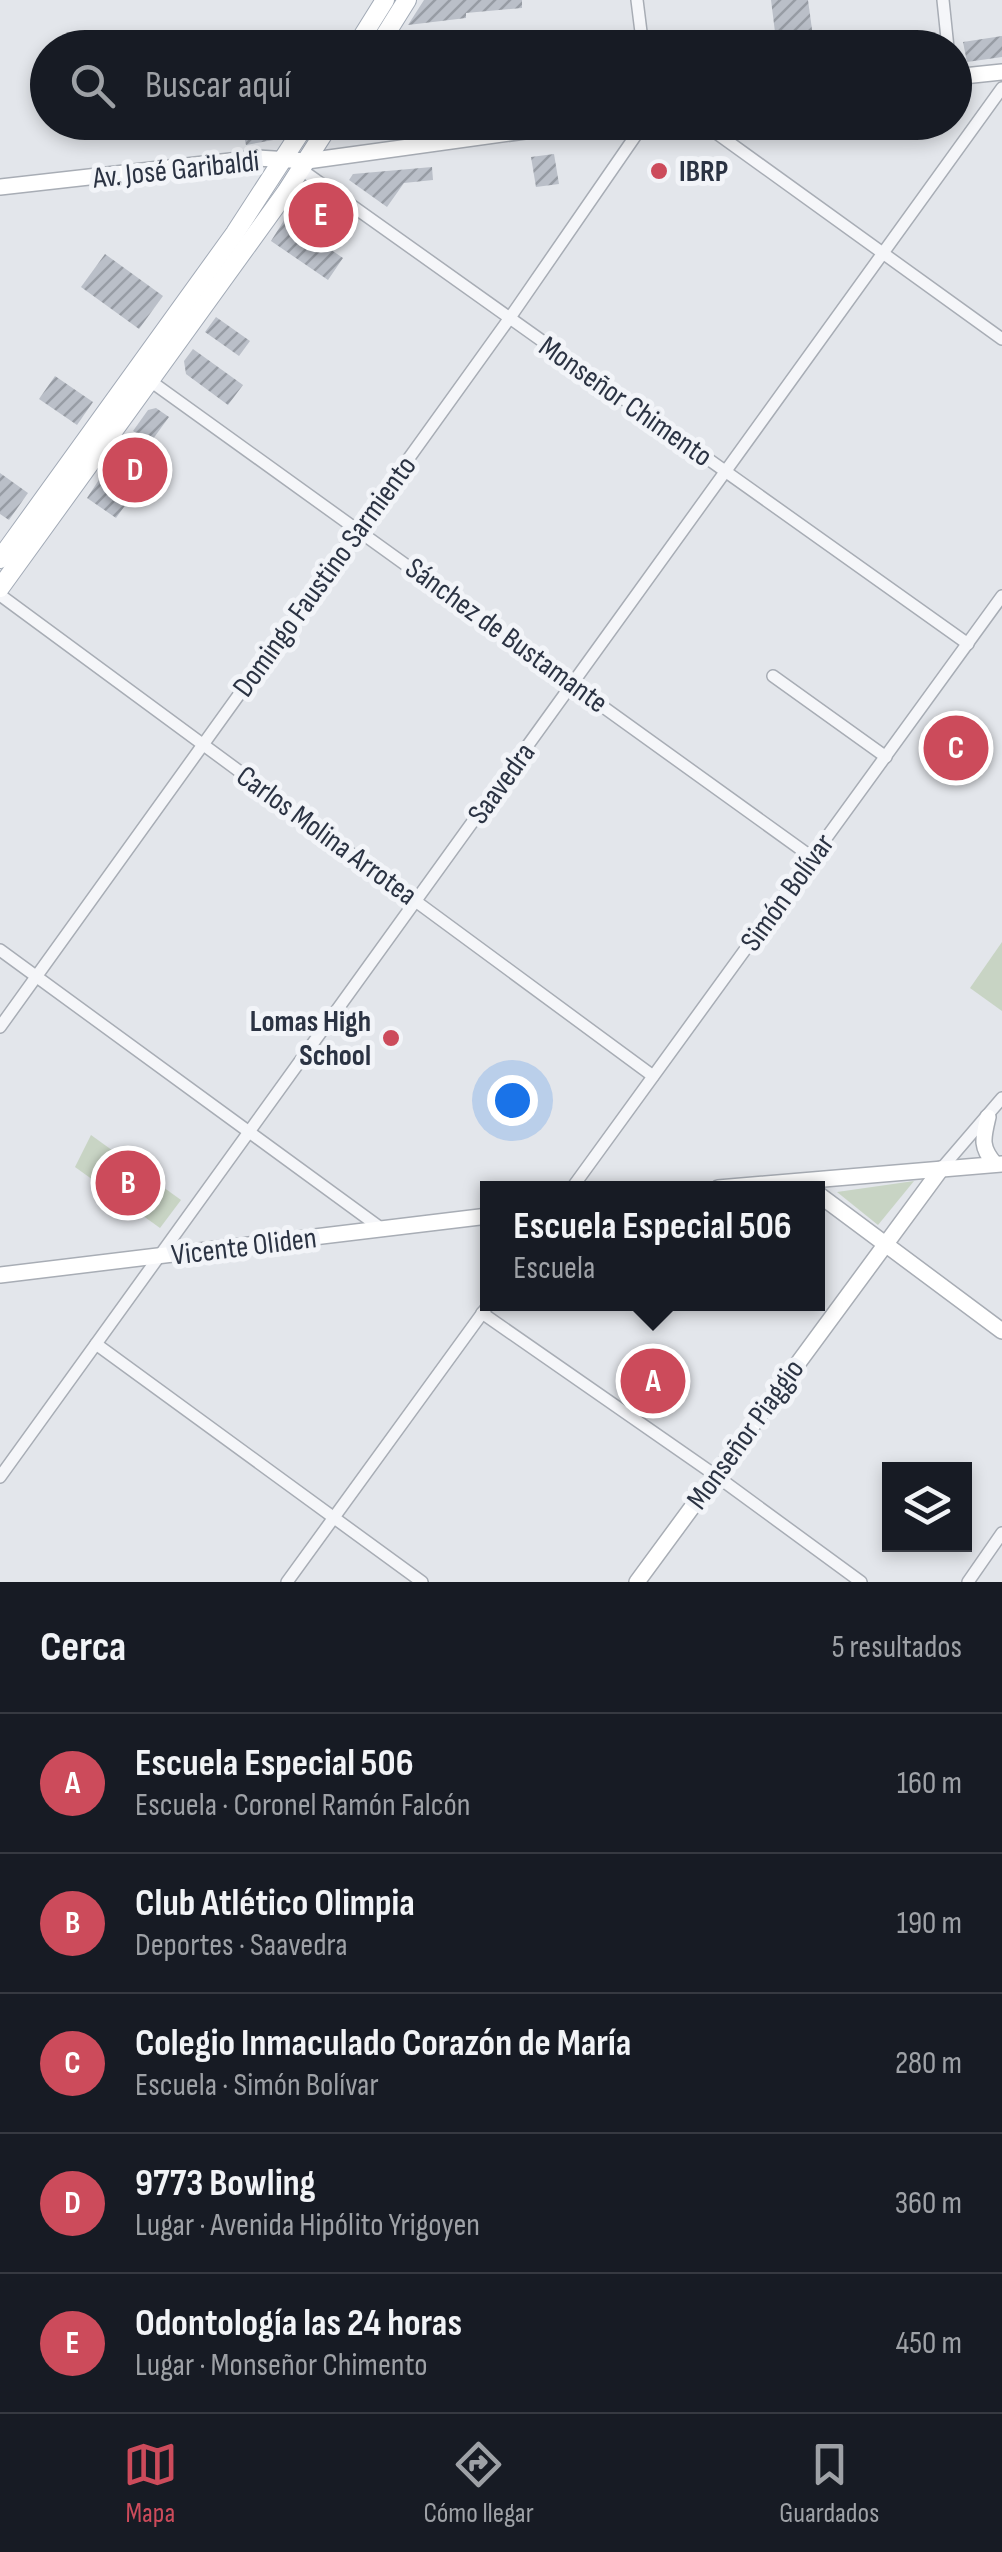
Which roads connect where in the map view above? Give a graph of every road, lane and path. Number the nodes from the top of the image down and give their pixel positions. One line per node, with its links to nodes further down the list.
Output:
1 (385, 0): 5 (main road)
2 (406, 0): 6 (main road)
3 (638, 0): 7 (street)
4 (943, 0): 8 (street)
5 (366, 30)
6 (388, 30)
7 (642, 30)
8 (946, 30)
9 (1002, 72): 10 (street)
10 (972, 75)
11 (1002, 88): 12 (street, Saavedra)
12 (972, 130)
13 (297, 140): 19 (main road)
14 (319, 140): 20 (main road)
15 (470, 140): 20 (street, Av. José Garibaldi)
16 (633, 140): 23 (street, Domingo Faustino Sarmiento)
17 (726, 140): 22 (street)
18 (965, 140): 22 (street, Saavedra)
19 (284, 160): 20 (street, Av. José Garibaldi); 21 (street, Av. José Garibaldi); 28 (main road)
20 (304, 165): 23 (street, Monseñor Chimento); 25 (main road)
21 (0, 188)
22 (884, 254): 24 (street); 26 (street, Saavedra)
23 (509, 318): 26 (street, Monseñor Chimento); 27 (street, Domingo Faustino Sarmiento)
24 (1002, 339)
25 (149, 380): 27 (street, Sánchez de Bustamante); 29 (main road)
26 (725, 471): 31 (street, Monseñor Chimento); 33 (street, Saavedra)
27 (358, 528): 33 (street, Sánchez de Bustamante); 34 (street, Domingo Faustino Sarmiento)
28 (0, 559)
29 (0, 592): 34 (street, Carlos Molina Arrotea)
30 (1002, 596): 31 (street, Simón Bolívar)
31 (968, 644): 35 (street, Simón Bolívar)
32 (773, 676): 35 (street)
33 (574, 683): 36 (street, Sánchez de Bustamante); 37 (street, Saavedra)
34 (202, 745): 37 (street, Carlos Molina Arrotea); 39 (street, Domingo Faustino Sarmiento)
35 (886, 757): 36 (street, Simón Bolívar)
36 (813, 858): 41 (street, Simón Bolívar)
37 (416, 900): 41 (street, Carlos Molina Arrotea); 44 (street, Saavedra)
38 (0, 950): 39 (street)
39 (36, 976): 40 (street, Domingo Faustino Sarmiento); 44 (street)
40 (0, 1027)
41 (653, 1076): 47 (street, Simón Bolívar)
42 (1002, 1098): 43 (street, Monseñor Piaggio)
43 (988, 1117): 45 (street); 46 (street, Monseñor Piaggio)
44 (249, 1131): 51 (street); 53 (street, Saavedra)
45 (998, 1164): 46 (street)
46 (940, 1170): 48 (street); 52 (street, Monseñor Piaggio)
47 (577, 1181)
48 (825, 1182)
49 (825, 1199): 52 (street)
50 (480, 1217): 51 (street, Vicente Oliden)
51 (382, 1229): 53 (street, Vicente Oliden)
52 (885, 1244): 57 (street); 59 (street, Monseñor Piaggio)
53 (161, 1256): 54 (street, Vicente Oliden); 58 (street, Saavedra)
54 (0, 1275)
55 (484, 1311): 61 (street)
56 (490, 1311): 59 (street)
57 (1002, 1330)
58 (96, 1344): 60 (street, Saavedra); 61 (street)
59 (715, 1474): 65 (street, Monseñor Piaggio); 66 (street)
60 (0, 1477)
61 (333, 1517): 63 (street); 64 (street)
62 (1002, 1533): 67 (street)
63 (286, 1582)
64 (422, 1582)
65 (637, 1582)
66 (861, 1582)
67 (968, 1582)

